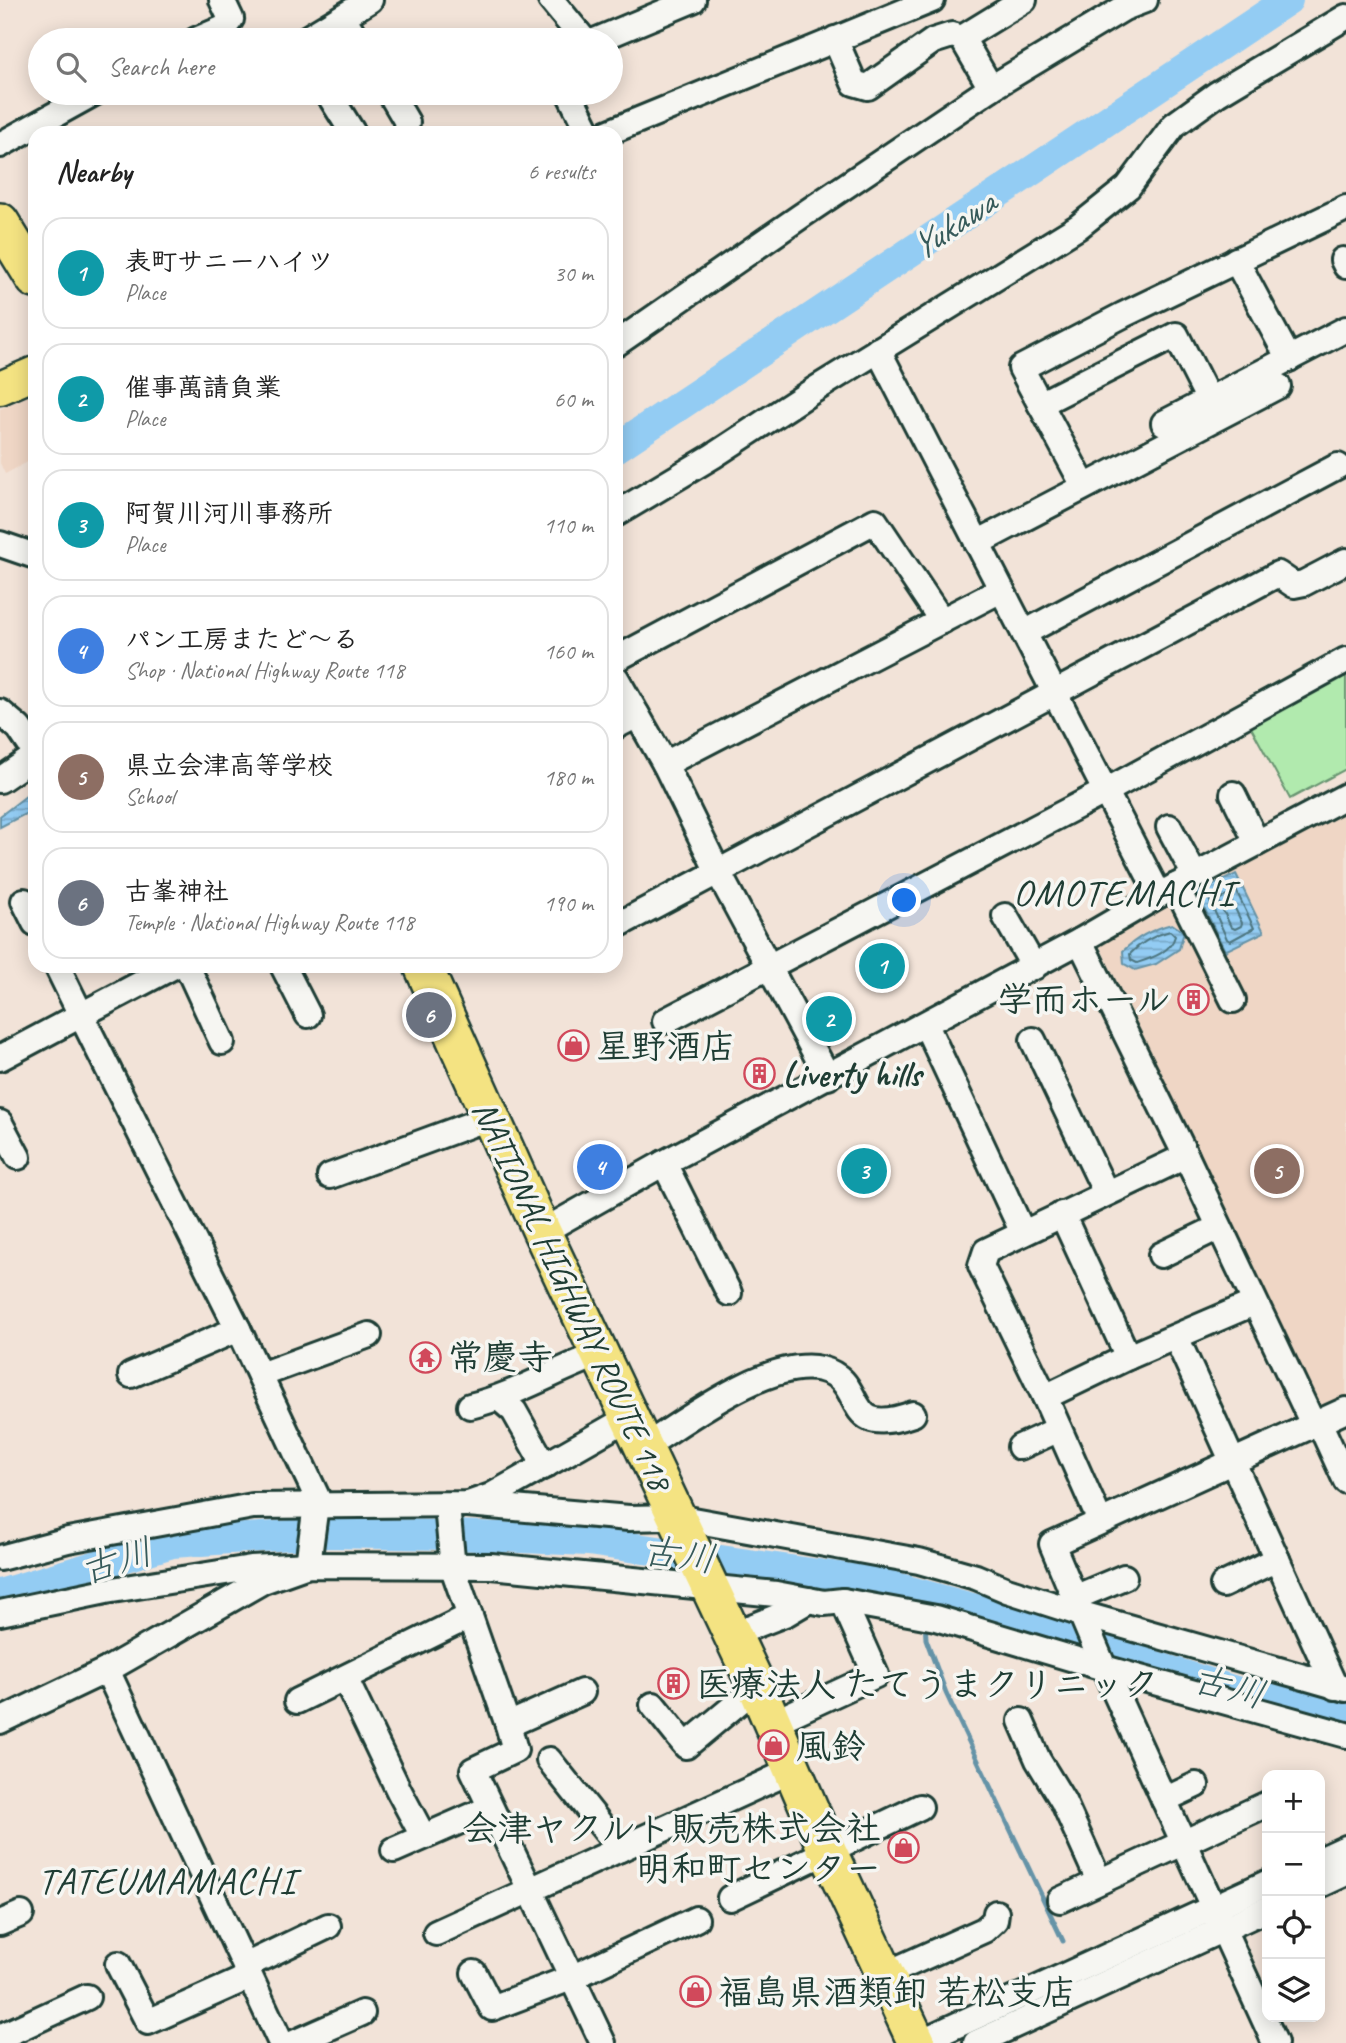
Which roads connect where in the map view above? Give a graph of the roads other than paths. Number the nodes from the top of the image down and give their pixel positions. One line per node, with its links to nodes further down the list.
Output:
1 (222, 0): 10 (street)
2 (370, 0): 8 (street)
3 (551, 0): 13 (street)
4 (693, 0): 14 (street)
5 (933, 0): 15 (street)
6 (1024, 0): 16 (street)
7 (1130, 3): 17 (street)
8 (343, 17): 11 (street); 12 (street)
9 (1346, 17): 35 (street)
10 (224, 28)
11 (324, 28)
12 (350, 28)
13 (574, 28)
14 (623, 29)
15 (835, 38): 16 (street); 26 (street)
16 (962, 38): 17 (street)
17 (991, 88): 34 (street)
18 (72, 105): 22 (street)
19 (336, 105): 23 (street)
20 (397, 105): 24 (street)
21 (575, 105): 25 (street)
22 (34, 126)
23 (349, 126)
24 (406, 126)
25 (586, 126)
26 (623, 126)
27 (28, 130): 28 (street)
28 (0, 145)
29 (1346, 208): 31 (street)
30 (0, 222): 32 (highway)
31 (1236, 260): 36 (street); 41 (street)
32 (28, 268)
33 (1346, 329): 36 (street)
34 (623, 339)
35 (878, 350): 45 (street); 46 (street)
36 (1289, 359): 40 (street)
37 (28, 376): 39 (main road)
38 (1278, 386): 44 (street)
39 (0, 388)
40 (1209, 400): 41 (street); 42 (street)
41 (1040, 404): 44 (street)
42 (1164, 423)
43 (1338, 466): 52 (street)
44 (1084, 486): 46 (street)
45 (623, 510)
46 (977, 543): 50 (street)
47 (0, 544): 48 (street)
48 (28, 554)
49 (1346, 561): 55 (street)
50 (1001, 590): 51 (street); 52 (street)
51 (942, 621): 53 (street); 60 (street)
52 (1024, 633): 55 (street)
53 (623, 655)
54 (1346, 660): 62 (street)
55 (1055, 691): 62 (street); 67 (street)
56 (0, 712): 58 (street)
57 (626, 721): 60 (street)
58 (28, 743)
59 (28, 759): 61 (street)
60 (665, 764): 67 (street)
61 (0, 780)
62 (1106, 790): 68 (street); 72 (street)
63 (1233, 794): 66 (street)
64 (1346, 796): 66 (street)
65 (1169, 827): 68 (street)
66 (1257, 843): 68 (street)
67 (718, 870): 70 (street); 72 (street)
68 (1177, 886): 71 (street); 79 (street)
69 (1005, 916): 73 (street)
70 (623, 922)
71 (1080, 941): 73 (street); 90 (street)
72 (770, 965): 82 (street); 87 (street)
73 (1034, 967): 83 (street)
74 (60, 973): 80 (street)
75 (161, 973): 80 (street)
76 (190, 973): 85 (street)
77 (287, 973): 81 (street)
78 (426, 973): 88 (highway, NATIONAL HIGHWAY ROUTE 118)
79 (1233, 1000)
80 (81, 1015): 86 (street); 102 (street)
81 (308, 1015)
82 (665, 1021)
83 (926, 1025): 87 (street); 98 (street)
84 (1033, 1040): 94 (street)
85 (222, 1042)
86 (0, 1058)
87 (828, 1077): 92 (street)
88 (491, 1117): 93 (street); 97 (highway, NATIONAL HIGHWAY ROUTE 118)
89 (0, 1122): 91 (street)
90 (1186, 1156): 94 (street); 96 (street)
91 (18, 1157)
92 (664, 1163): 97 (street); 100 (street)
93 (330, 1176)
94 (1106, 1193): 95 (street)
95 (1062, 1214): 98 (street); 106 (street)
96 (1219, 1227): 99 (street); 101 (street)
97 (541, 1232): 105 (highway, NATIONAL HIGHWAY ROUTE 118)
98 (1023, 1233): 109 (street)
99 (1161, 1255)
100 (729, 1293)
101 (1254, 1303): 104 (street); 114 (street)
102 (238, 1329): 107 (street); 108 (street)
103 (369, 1335): 108 (street)
104 (1176, 1337): 106 (street); 118 (street)
105 (600, 1354): 110 (street); 116 (highway, NATIONAL HIGHWAY ROUTE 118)
106 (1128, 1357): 109 (street)
107 (131, 1375)
108 (260, 1376): 121 (street)
109 (1045, 1397): 115 (street)
110 (500, 1399): 111 (street); 119 (street)
111 (470, 1406)
112 (1346, 1410): 114 (street)
113 (913, 1414): 116 (street)
114 (1316, 1423): 118 (street); 120 (street)
115 (1059, 1429): 117 (street); 124 (street)
116 (637, 1432): 119 (street); 123 (highway, NATIONAL HIGHWAY ROUTE 118)
117 (1020, 1447)
118 (1232, 1461): 124 (street); 126 (street)
119 (545, 1466): 122 (street)
120 (1346, 1481)
121 (317, 1504): 122 (street); 125 (street); 127 (street)
122 (457, 1505): 123 (street); 128 (street)
123 (677, 1519): 130 (highway, NATIONAL HIGHWAY ROUTE 118); 134 (street)
124 (1100, 1521): 134 (street)
125 (0, 1558)
126 (1277, 1559): 131 (street); 142 (street)
127 (308, 1565): 128 (street); 135 (street); 139 (street)
128 (453, 1568): 130 (street); 136 (street)
129 (1124, 1577): 134 (street)
130 (707, 1584): 132 (street); 137 (highway, NATIONAL HIGHWAY ROUTE 118)
131 (1223, 1585)
132 (809, 1600): 133 (street); 137 (street)
133 (843, 1601): 138 (street); 148 (street)
134 (1078, 1606): 138 (street); 142 (street)
135 (0, 1613)
136 (470, 1616): 140 (street); 149 (street)
137 (731, 1634): 141 (highway, NATIONAL HIGHWAY ROUTE 118)
138 (1104, 1668): 150 (street); 154 (street)
139 (107, 1670): 146 (street); 179 (street)
140 (345, 1678): 144 (street); 158 (street)
141 (757, 1687): 145 (street); 148 (highway, NATIONAL HIGHWAY ROUTE 118)
142 (1340, 1688)
143 (582, 1692): 149 (street)
144 (297, 1701)
145 (653, 1705)
146 (0, 1721)
147 (1021, 1721): 166 (street)
148 (772, 1723): 152 (highway, NATIONAL HIGHWAY ROUTE 118)
149 (508, 1725): 157 (street)
150 (1346, 1735)
151 (550, 1760): 161 (street)
152 (793, 1770): 161 (street); 163 (highway, NATIONAL HIGHWAY ROUTE 118)
153 (1196, 1785): 154 (street)
154 (1164, 1800): 159 (street)
155 (1262, 1806): 159 (street)
156 (920, 1807): 163 (street)
157 (489, 1808): 158 (street); 169 (street)
158 (423, 1836): 162 (street)
159 (1183, 1842): 166 (street); 175 (street)
160 (1346, 1848): 164 (street)
161 (620, 1849): 169 (street)
162 (394, 1850)
163 (828, 1852): 170 (street); 181 (highway, NATIONAL HIGHWAY ROUTE 118)
164 (1325, 1858)
165 (1346, 1873): 167 (street)
166 (1099, 1881): 171 (street)
167 (1325, 1883)
168 (1262, 1888): 175 (street)
169 (528, 1890): 177 (street); 182 (street)
170 (730, 1898)
171 (1060, 1900)
172 (1262, 1910): 175 (street)
173 (996, 1913): 181 (street)
174 (696, 1919): 182 (street)
175 (1218, 1919): 189 (street); 190 (street); 191 (street)
176 (328, 1926): 179 (street)
177 (436, 1933)
178 (118, 1964): 179 (street)
179 (247, 1971): 186 (street)
180 (474, 1973): 182 (street)
181 (886, 1974): 189 (highway, NATIONAL HIGHWAY ROUTE 118)
182 (571, 1979): 188 (street)
183 (88, 1997): 185 (street)
184 (362, 2012): 187 (street)
185 (0, 2037)
186 (281, 2043)
187 (294, 2043)
188 (603, 2043)
189 (917, 2043)
190 (976, 2043)
191 (1275, 2043)

